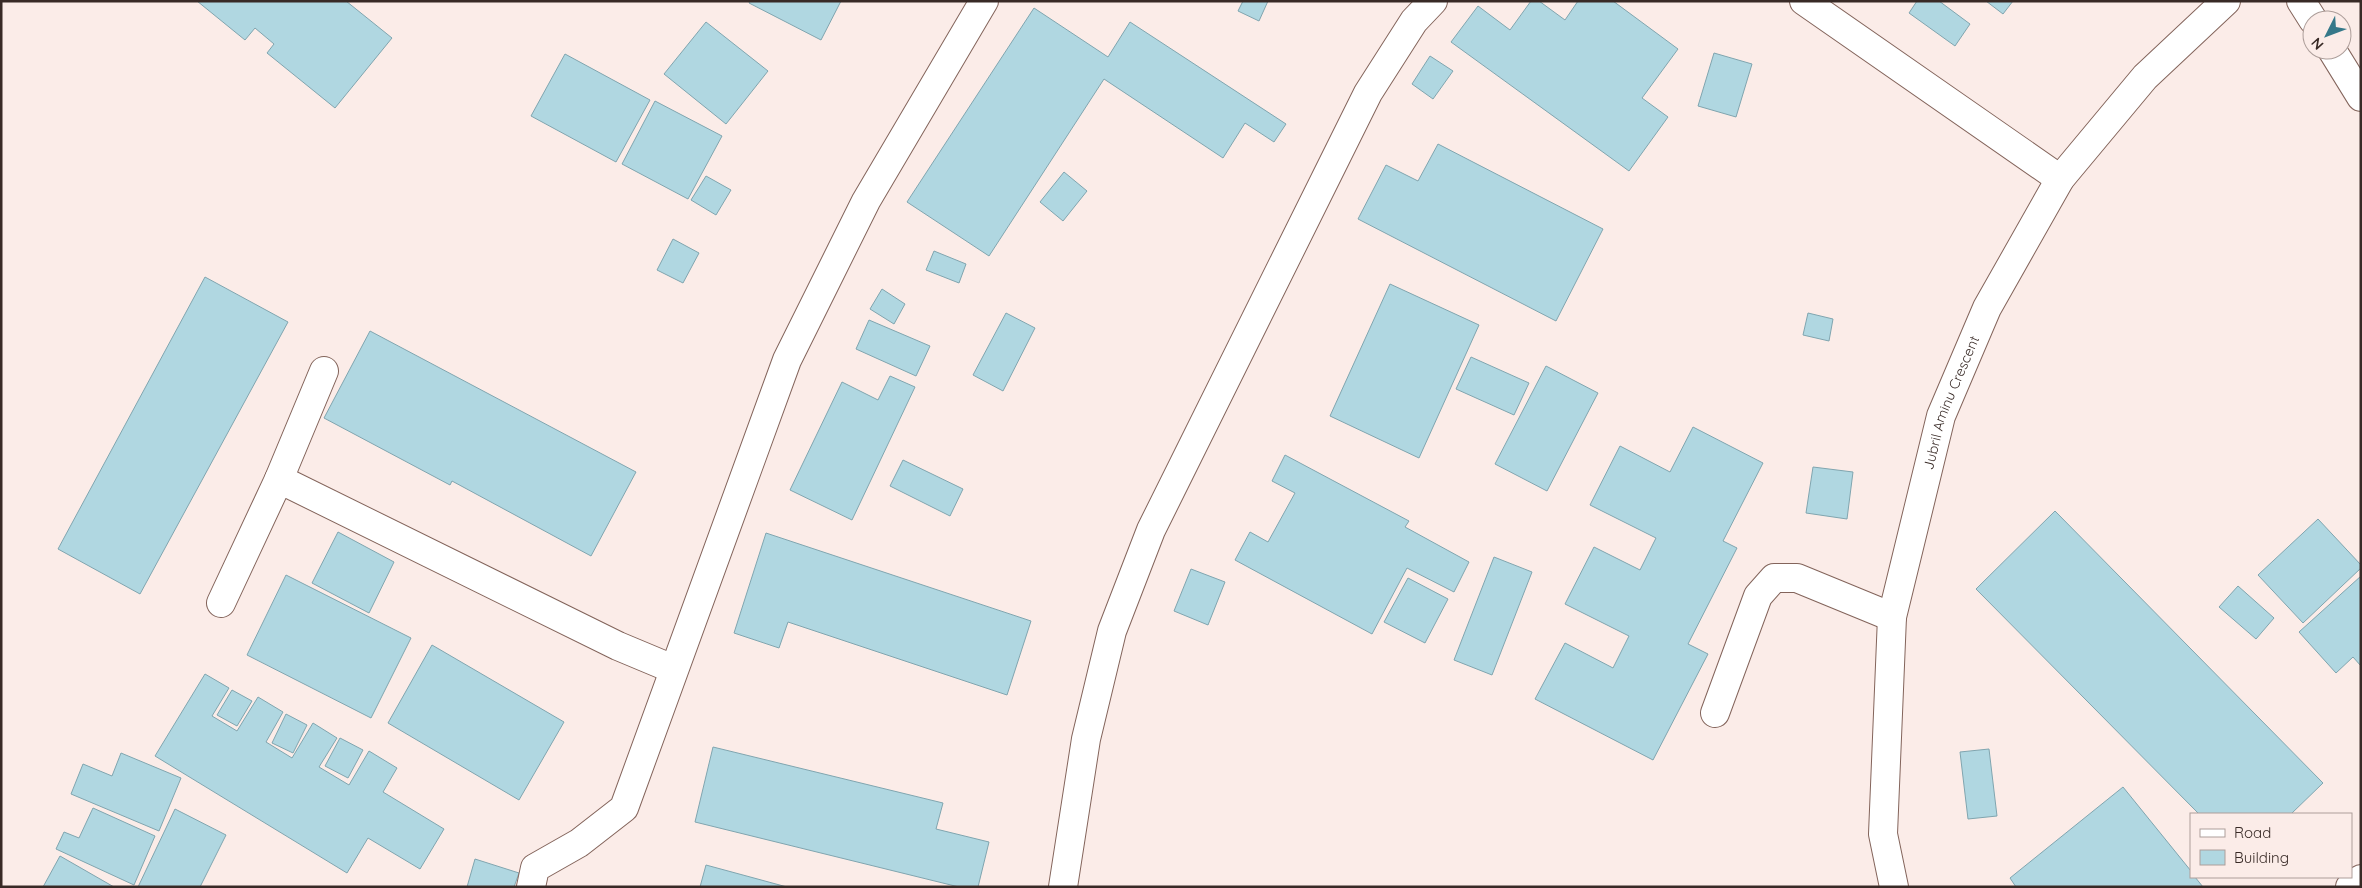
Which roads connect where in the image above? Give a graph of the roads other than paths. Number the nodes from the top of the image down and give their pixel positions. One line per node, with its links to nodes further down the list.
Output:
1 (984, 1): 12 (street)
2 (1433, 1): 16 (street)
3 (1804, 1): 7 (street)
4 (2226, 1): 7 (street, Jubril Aminu Crescent)
5 (2338, 60): 6 (street)
6 (2361, 96)
7 (2060, 179): 11 (street, Jubril Aminu Crescent)
8 (324, 370): 9 (street)
9 (280, 479): 10 (street); 12 (street)
10 (221, 603)
11 (1892, 617): 13 (street); 17 (street, Jubril Aminu Crescent)
12 (673, 669): 15 (street)
13 (1715, 713)
14 (2361, 879): 18 (street)
15 (531, 887)
16 (1063, 887)
17 (1894, 887)
18 (2350, 887)

